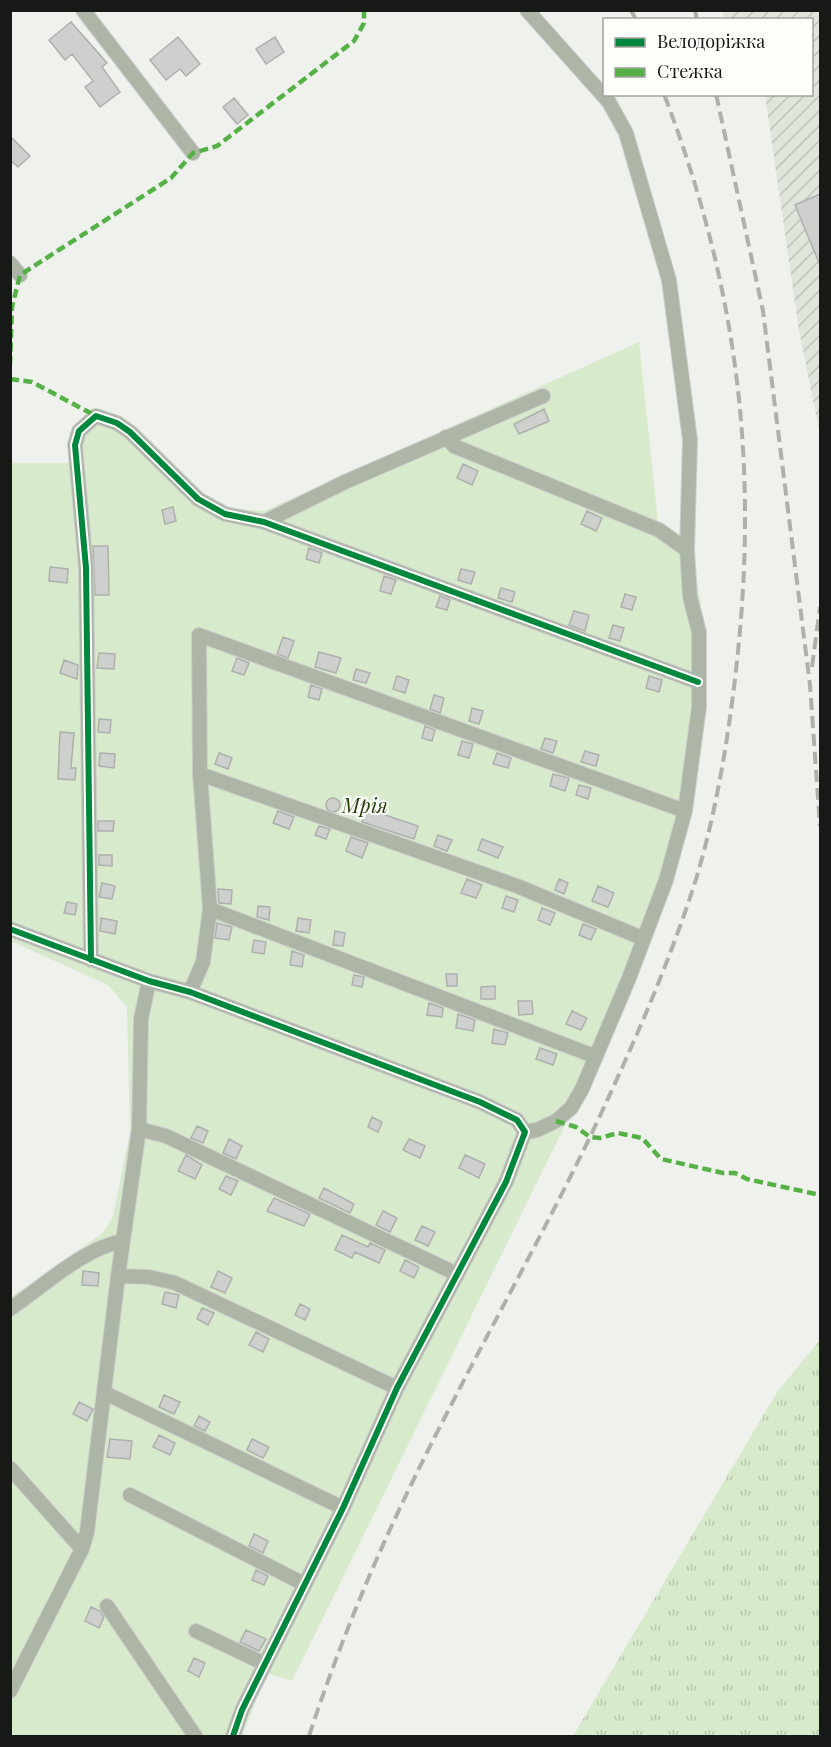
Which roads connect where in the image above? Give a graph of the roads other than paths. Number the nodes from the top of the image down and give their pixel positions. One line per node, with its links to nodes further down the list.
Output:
1 (83, 10): 5 (street)
2 (527, 10): 3 (street)
3 (603, 95)
4 (604, 96): 11 (street)
5 (193, 153)
6 (10, 263): 7 (street)
7 (20, 276)
8 (543, 396): 9 (street)
9 (446, 437): 10 (street); 11 (street)
10 (264, 522): 12 (street); 18 (street)
11 (687, 550): 12 (street)
12 (698, 682): 14 (street)
13 (200, 774): 14 (street); 15 (street); 17 (street)
14 (685, 811): 17 (street)
15 (210, 909): 20 (street); 21 (street)
16 (10, 929): 18 (street)
17 (642, 938): 21 (street)
18 (91, 960): 19 (street)
19 (149, 981): 20 (street); 22 (street)
20 (190, 992): 23 (street)
21 (594, 1056): 23 (street)
22 (139, 1129): 24 (street); 25 (street)
23 (525, 1132): 25 (street)
24 (122, 1241): 26 (street); 27 (street)
25 (458, 1274): 28 (street)
26 (118, 1275): 28 (street); 29 (street)
27 (10, 1309)
28 (397, 1388): 32 (street)
29 (105, 1393): 32 (street); 33 (street)
30 (10, 1468): 33 (street)
31 (130, 1494): 34 (street)
32 (343, 1509): 34 (street)
33 (82, 1549): 38 (street)
34 (304, 1584): 37 (street)
35 (107, 1606): 39 (street)
36 (196, 1631): 37 (street)
37 (265, 1664): 40 (street)
38 (10, 1691)
39 (195, 1737)
40 (233, 1737)

